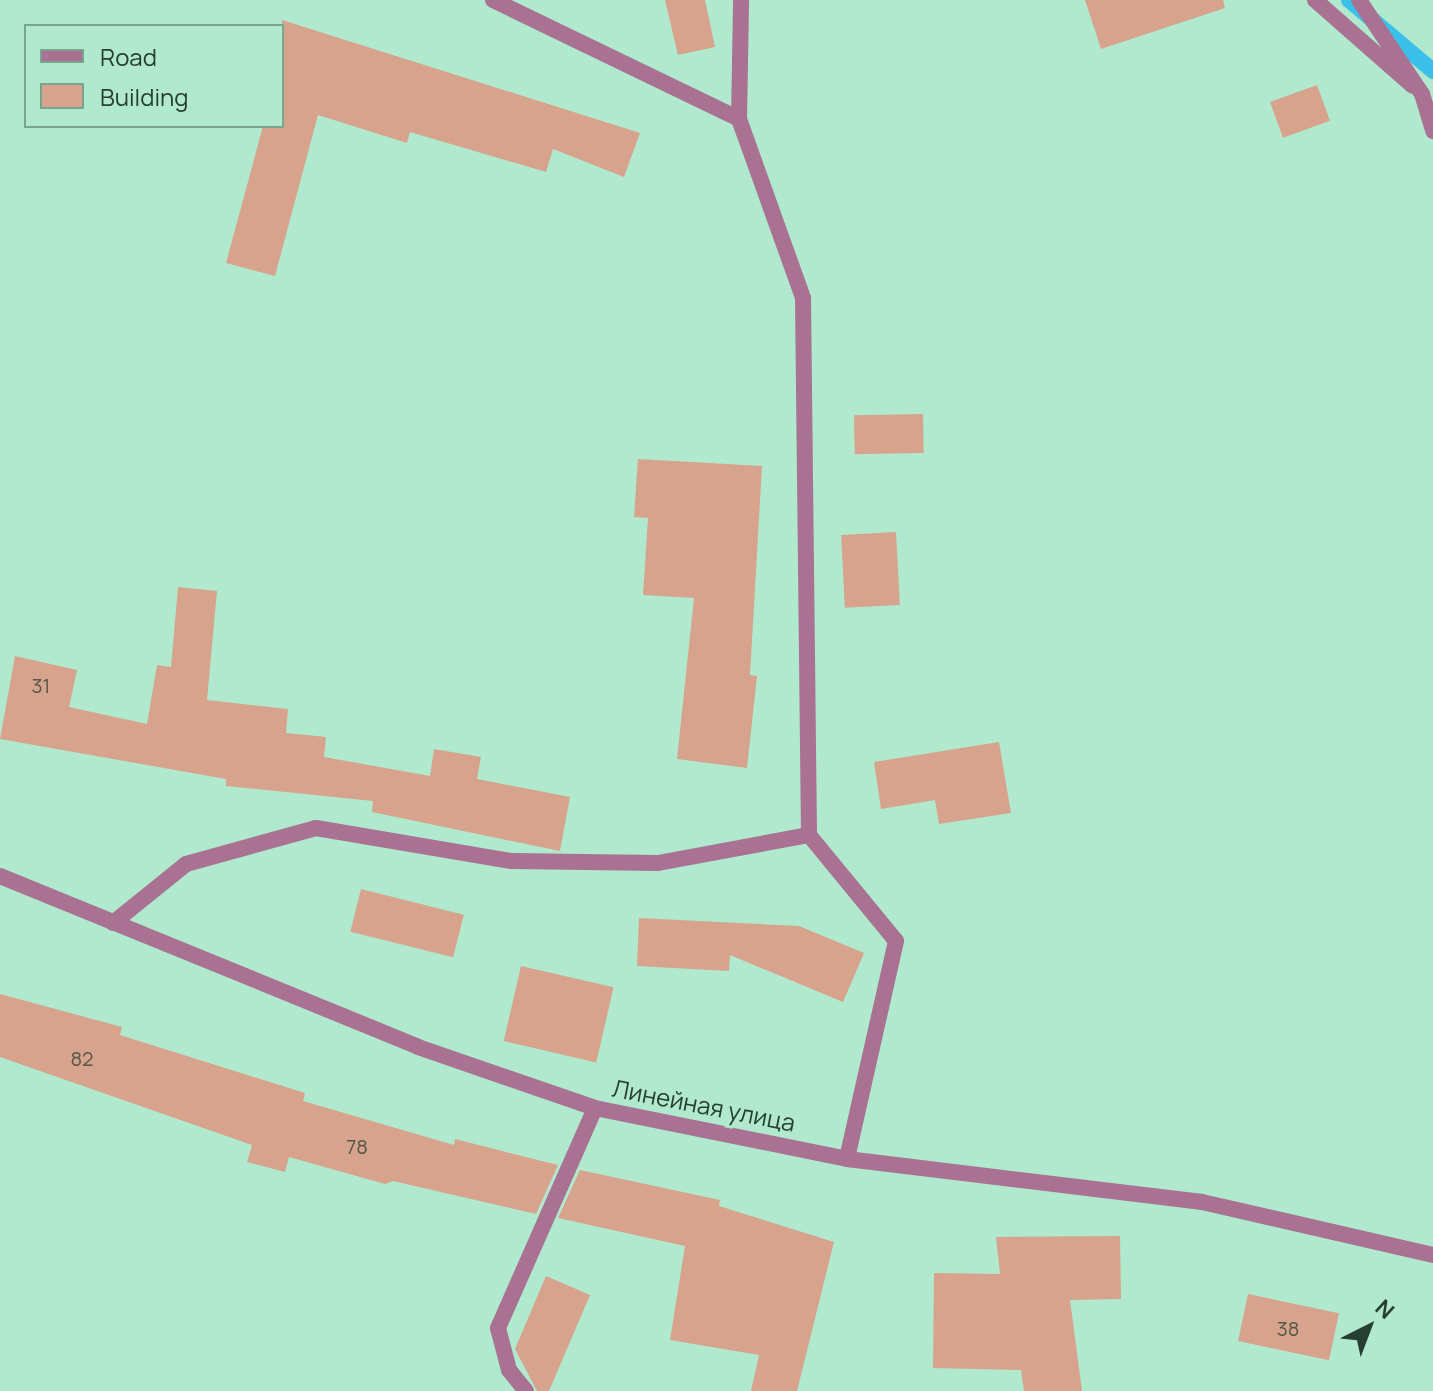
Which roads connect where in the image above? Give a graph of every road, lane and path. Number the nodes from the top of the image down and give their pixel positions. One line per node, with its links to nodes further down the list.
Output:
1 (493, 0): 6 (street)
2 (741, 0): 6 (street)
3 (1315, 0): 5 (street)
4 (1359, 0): 5 (street)
5 (1422, 94): 7 (street)
6 (739, 119): 8 (street)
7 (1433, 131)
8 (809, 835): 10 (street); 12 (street)
9 (0, 876): 10 (street, Линейная улица)
10 (113, 923): 11 (street, Линейная улица)
11 (595, 1108): 12 (street, Линейная улица); 14 (street)
12 (847, 1159): 13 (street, Линейная улица)
13 (1433, 1255)
14 (526, 1391)

